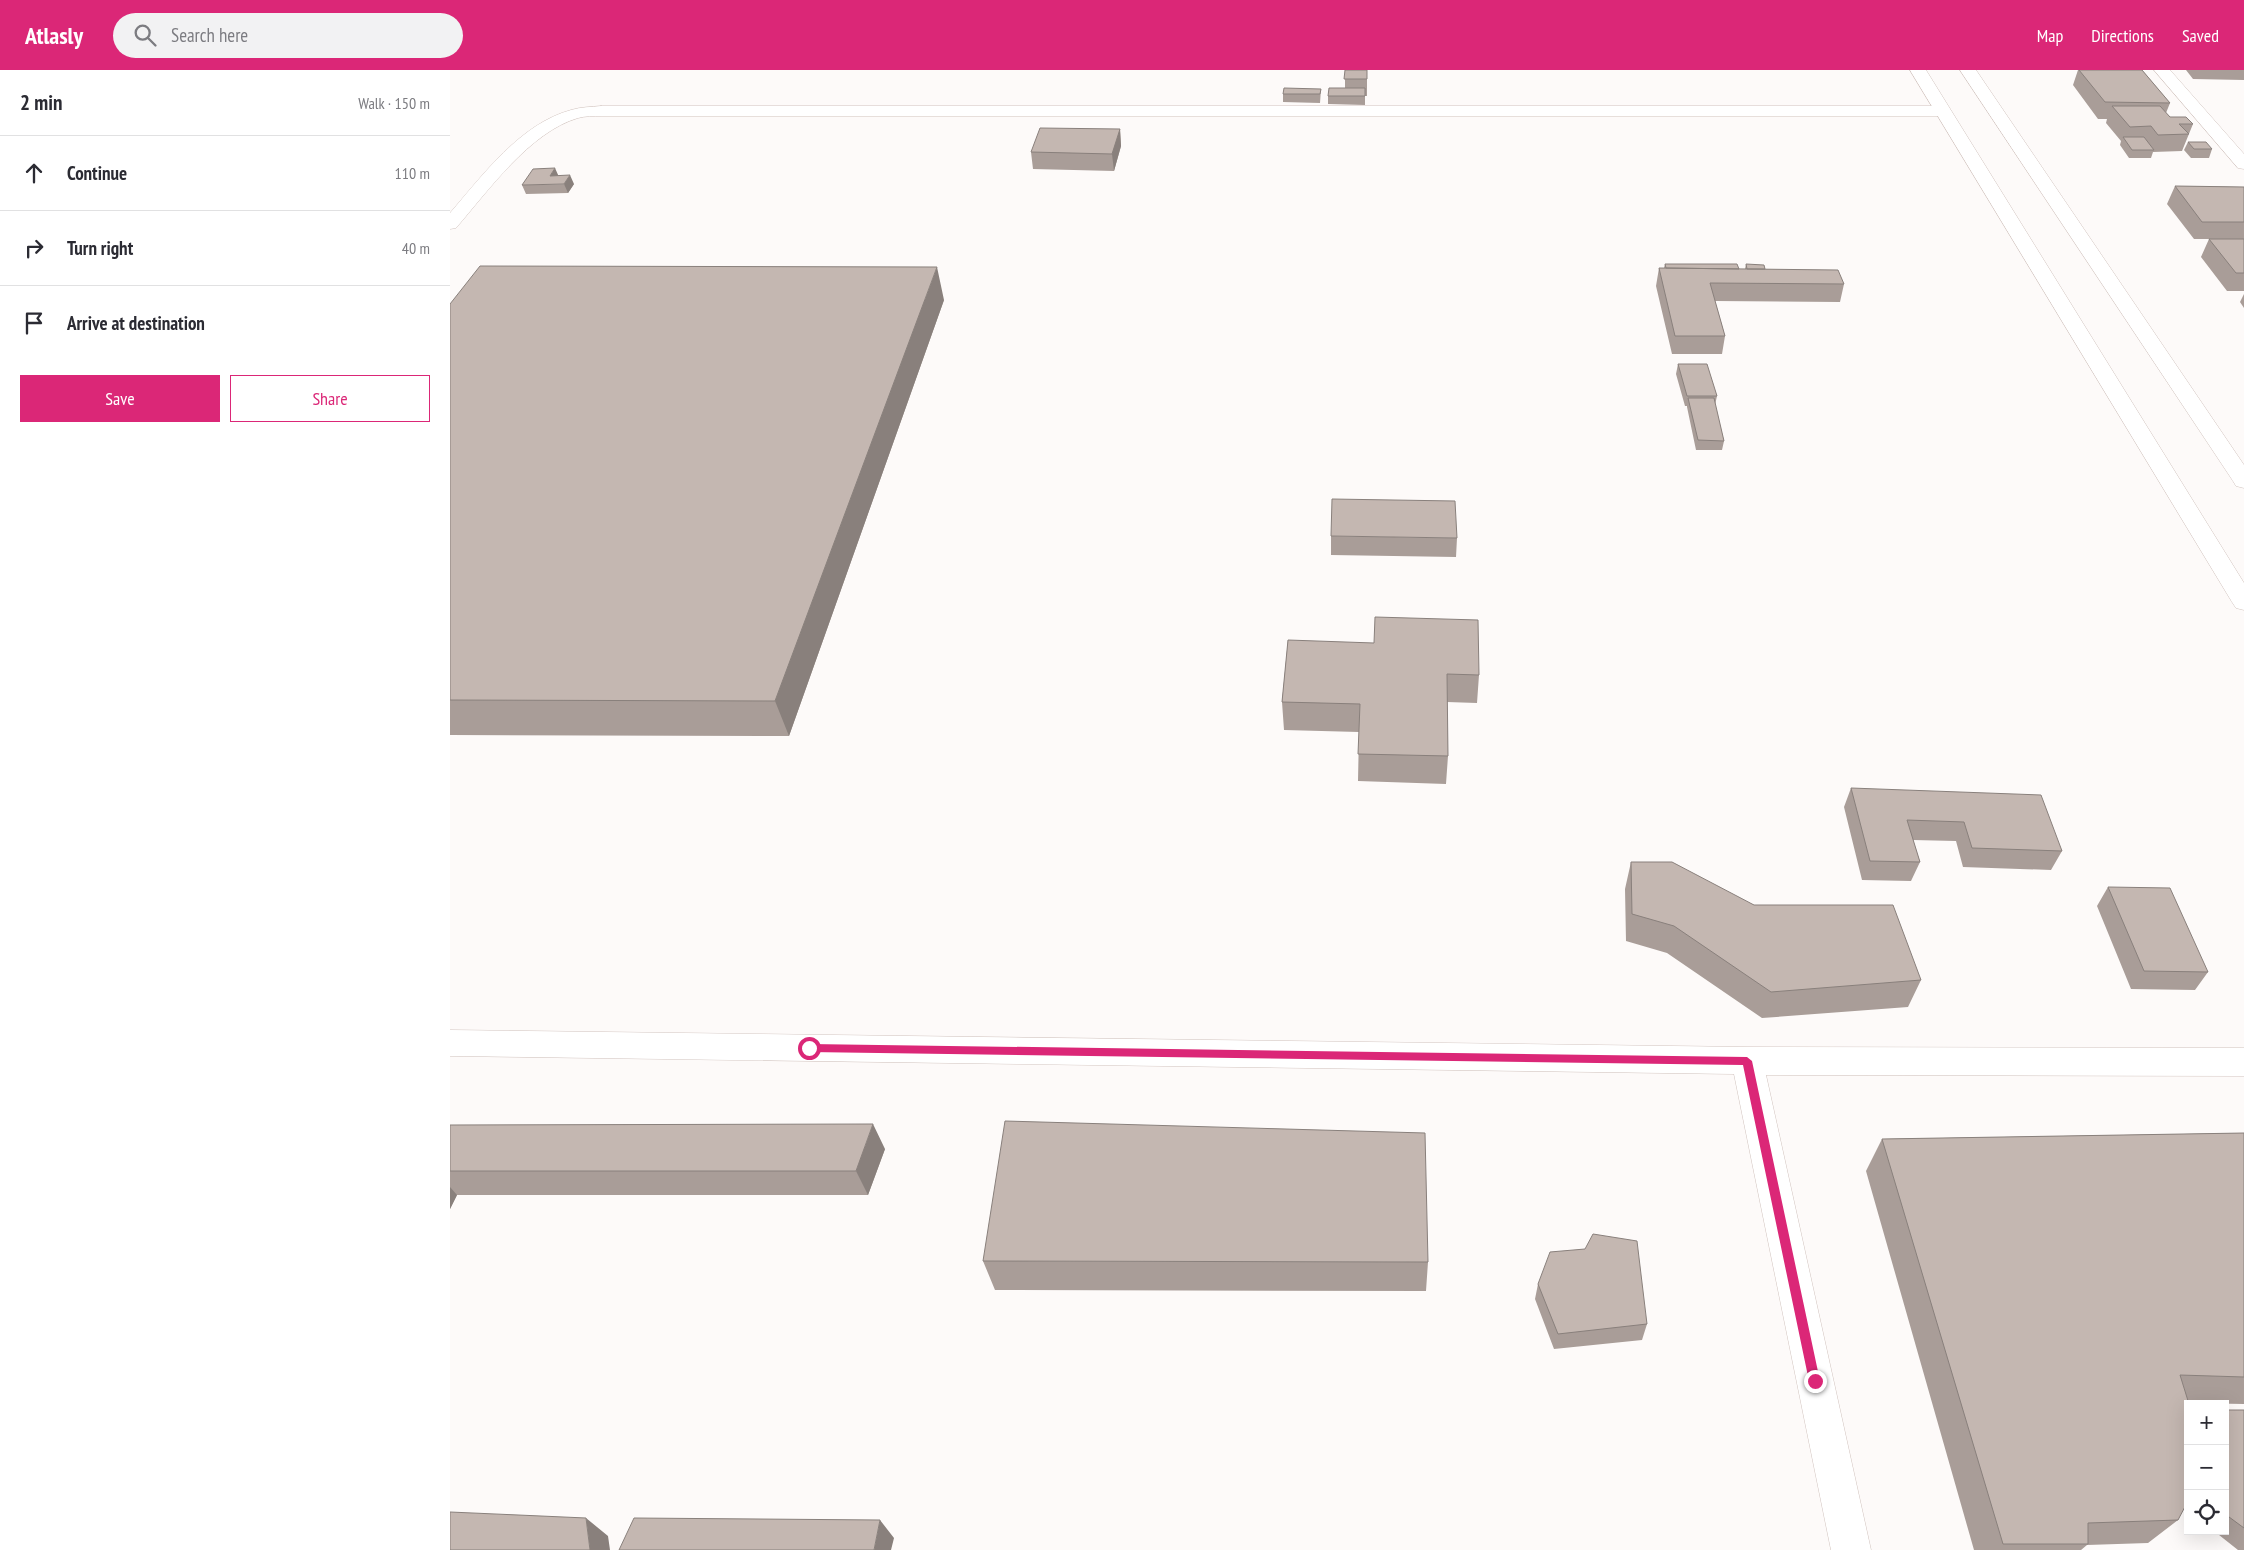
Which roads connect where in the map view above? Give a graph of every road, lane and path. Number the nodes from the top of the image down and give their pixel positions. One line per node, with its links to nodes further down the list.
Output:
1 (1918, 70): 4 (street)
2 (1968, 70): 7 (street)
3 (2162, 70): 5 (street)
4 (1942, 111): 6 (street); 8 (street)
5 (2244, 164)
6 (450, 224)
7 (2244, 481)
8 (2244, 602)
9 (450, 1043): 10 (street)
10 (1747, 1061): 11 (street); 12 (street)
11 (2244, 1062)
12 (1851, 1550)

